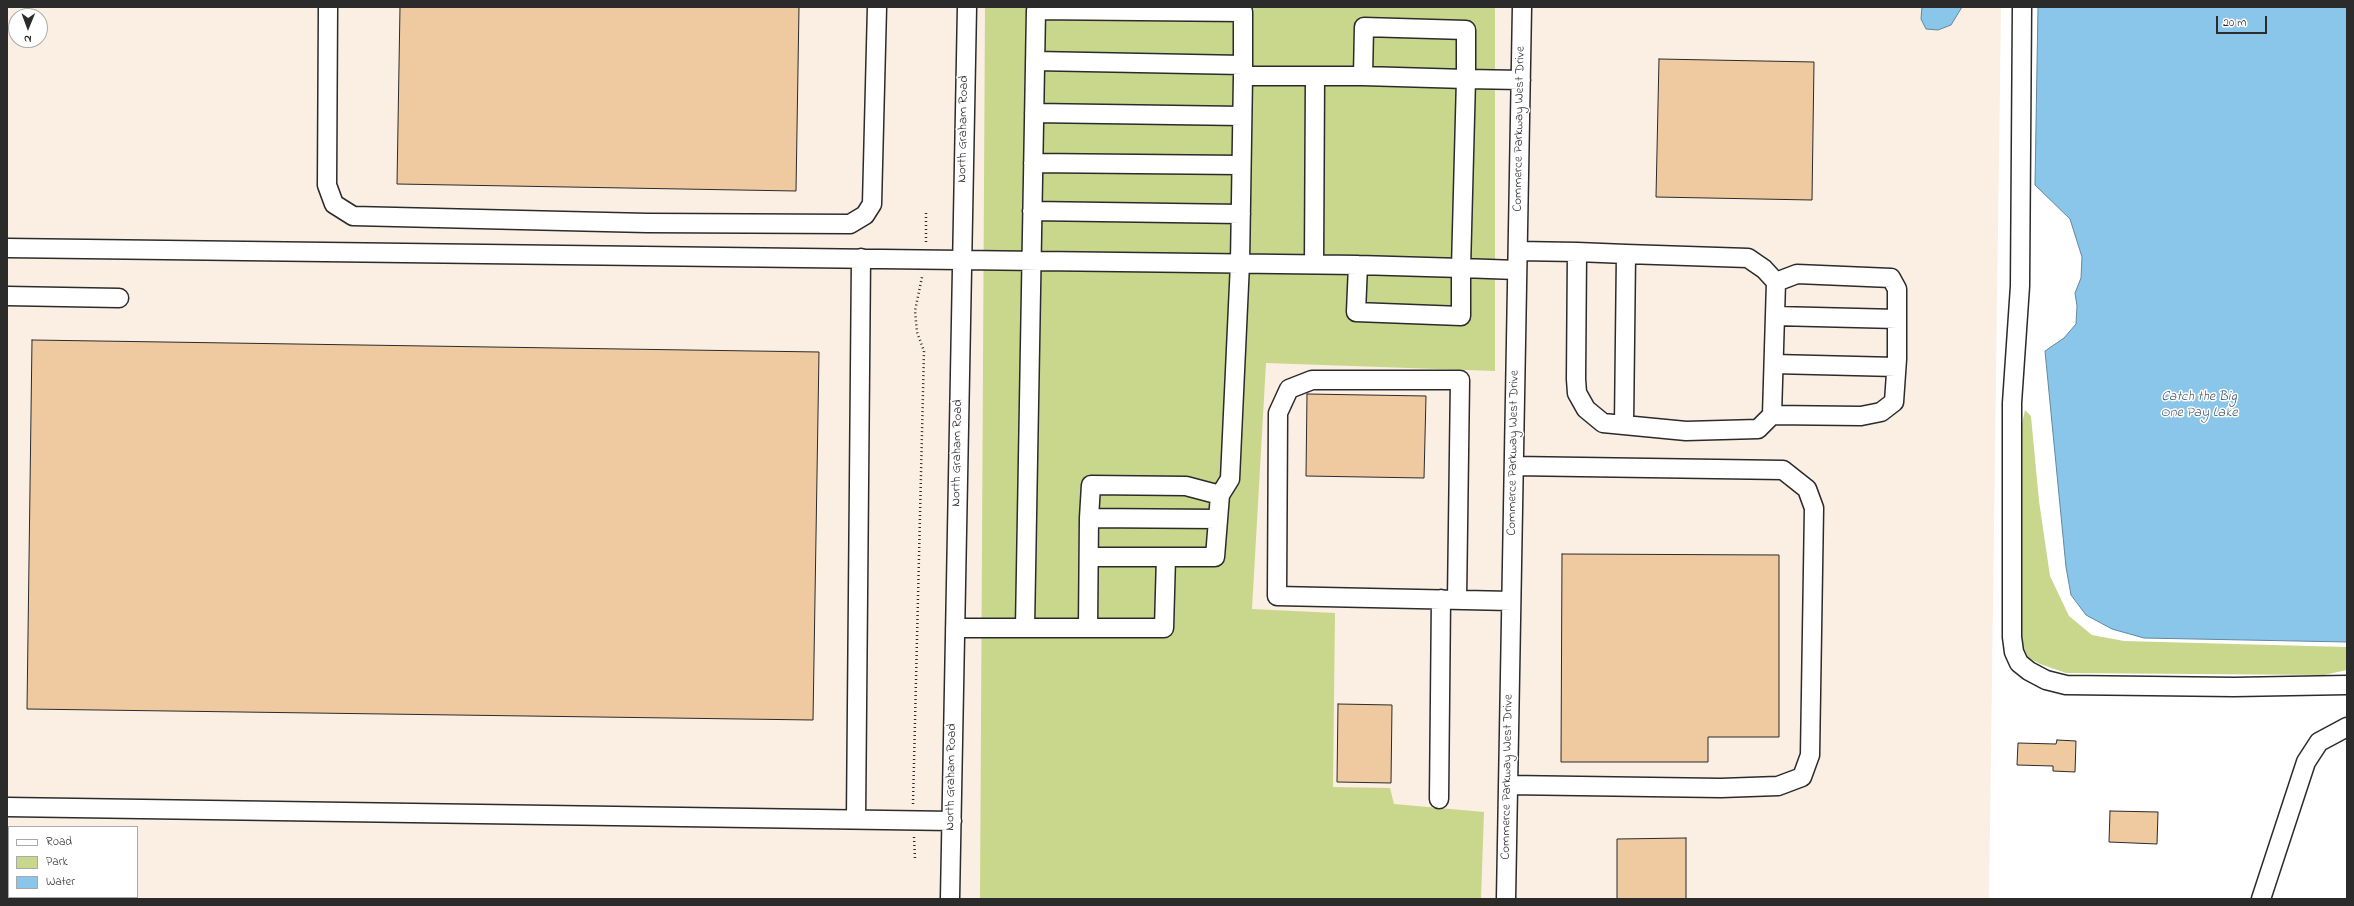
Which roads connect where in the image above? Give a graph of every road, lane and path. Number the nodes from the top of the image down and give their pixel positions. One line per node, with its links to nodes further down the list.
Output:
1 (328, 7): 2 (street)
2 (877, 7)
3 (967, 7): 26 (street, North Graham Road)
4 (1522, 7): 11 (street, Commerce Parkway West Drive)
5 (2022, 7): 53 (street)
6 (1035, 61): 7 (street); 7 (street); 12 (street)
7 (1243, 71): 8 (street); 13 (street)
8 (1315, 76): 9 (street); 29 (street)
9 (1363, 76): 10 (street); 10 (street)
10 (1466, 79): 11 (street); 31 (street)
11 (1521, 80): 20 (street, Commerce Parkway West Drive)
12 (1034, 113): 13 (street); 14 (street)
13 (1242, 116): 15 (street)
14 (1033, 163): 15 (street); 17 (street)
15 (1242, 165): 18 (street)
16 (926, 211): 25 (path)
17 (1032, 211): 18 (street); 27 (street)
18 (1241, 214): 28 (street)
19 (7, 248): 23 (street); 24 (street)
20 (1518, 251): 21 (street); 32 (street, Commerce Parkway West Drive)
21 (1577, 252): 22 (street); 41 (street)
22 (1626, 254): 33 (street); 41 (street)
23 (7, 255)
24 (861, 258): 25 (street); 58 (street)
25 (925, 259): 26 (street); 59 (path)
26 (962, 260): 27 (street); 52 (street, North Graham Road)
27 (1031, 261): 28 (street); 50 (street)
28 (1240, 263): 29 (street); 43 (street)
29 (1314, 264): 30 (street)
30 (1358, 265): 31 (street); 31 (street)
31 (1461, 268): 32 (street)
32 (1517, 270): 42 (street, Commerce Parkway West Drive)
33 (1776, 282): 36 (street); 37 (street)
34 (7, 296): 35 (street)
35 (119, 298)
36 (1775, 316): 37 (street); 38 (street)
37 (1897, 319): 39 (street)
38 (1774, 364): 39 (street); 40 (street)
39 (1896, 367): 40 (street)
40 (1772, 415): 41 (street)
41 (1624, 425)
42 (1514, 466): 49 (street, Commerce Parkway West Drive); 55 (street)
43 (1220, 495): 44 (street); 45 (street)
44 (1089, 518): 45 (street); 46 (street)
45 (1218, 519): 47 (street)
46 (1089, 557): 47 (street); 51 (street)
47 (1166, 557): 51 (street)
48 (1449, 599): 48 (street); 49 (street); 56 (street)
49 (1511, 601): 55 (street, Commerce Parkway West Drive)
50 (1025, 627): 51 (street); 52 (street)
51 (1088, 627)
52 (955, 628): 60 (street, North Graham Road)
53 (2347, 685)
54 (2347, 727): 64 (street)
55 (1508, 785): 63 (street, Commerce Parkway West Drive)
56 (1439, 799)
57 (7, 807): 58 (street)
58 (856, 819): 59 (street)
59 (913, 820): 60 (street); 61 (path)
60 (952, 821): 62 (street, North Graham Road)
61 (915, 859)
62 (950, 899)
63 (1506, 899)
64 (2261, 899)

